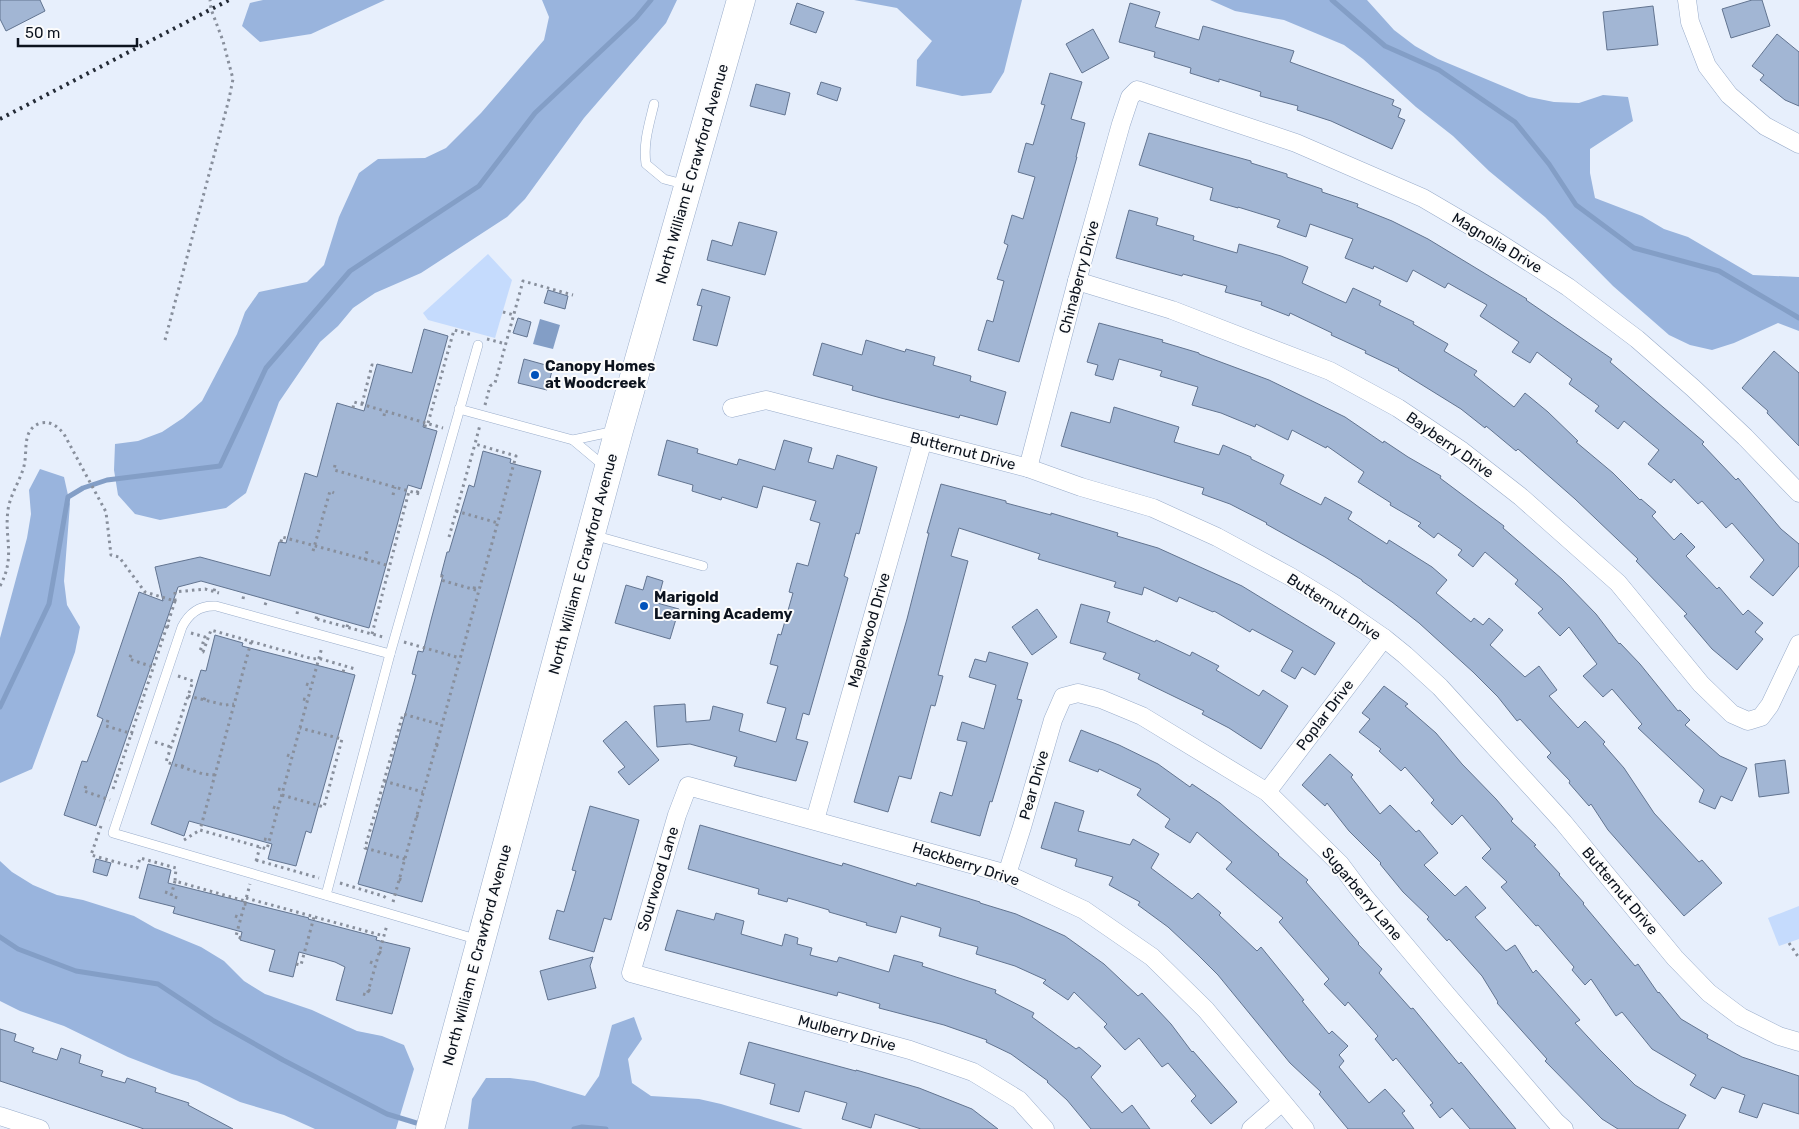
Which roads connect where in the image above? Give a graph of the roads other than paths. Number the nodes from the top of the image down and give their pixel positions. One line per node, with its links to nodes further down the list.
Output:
1 (741, 0): 6 (main road, North William E Crawford Avenue)
2 (1687, 0): 5 (street)
3 (1137, 90): 7 (street, Chinaberry Drive); 16 (street, Magnolia Drive)
4 (654, 104): 6 (lane)
5 (1799, 144)
6 (689, 186): 11 (main road, North William E Crawford Avenue)
7 (1077, 281): 14 (street, Chinaberry Drive); 20 (street, Bayberry Drive)
8 (478, 345): 10 (lane)
9 (732, 408): 13 (street, Butternut Drive)
10 (459, 409): 12 (lane); 21 (lane)
11 (619, 430): 12 (lane); 15 (main road, North William E Crawford Avenue)
12 (573, 440): 15 (lane)
13 (923, 440): 14 (street, Butternut Drive); 25 (street, Maplewood Drive)
14 (1028, 468): 19 (street, Butternut Drive)
15 (608, 470): 17 (main road, North William E Crawford Avenue)
16 (1799, 493)
17 (591, 534): 18 (lane); 28 (main road, North William E Crawford Avenue)
18 (703, 566)
19 (1384, 638): 24 (street, Poplar Drive); 30 (street, Butternut Drive)
20 (1799, 644)
21 (390, 654): 27 (lane); 27 (lane)
22 (1063, 697): 24 (street, Sugarberry Lane); 26 (street, Pear Drive)
23 (688, 786): 25 (street, Hackberry Drive); 29 (street, Sourwood Lane)
24 (1267, 792): 38 (street, Sugarberry Lane)
25 (815, 820): 26 (street, Hackberry Drive)
26 (1007, 874): 31 (street, Hackberry Drive)
27 (326, 895): 28 (lane)
28 (481, 940): 33 (main road, North William E Crawford Avenue)
29 (631, 973): 35 (street, Mulberry Drive)
30 (1799, 1042)
31 (1282, 1102): 36 (street); 37 (street, Hackberry Drive)
32 (0, 1116): 34 (street)
33 (432, 1122)
34 (40, 1129)
35 (1045, 1129)
36 (1251, 1129)
37 (1305, 1129)
38 (1564, 1129)

